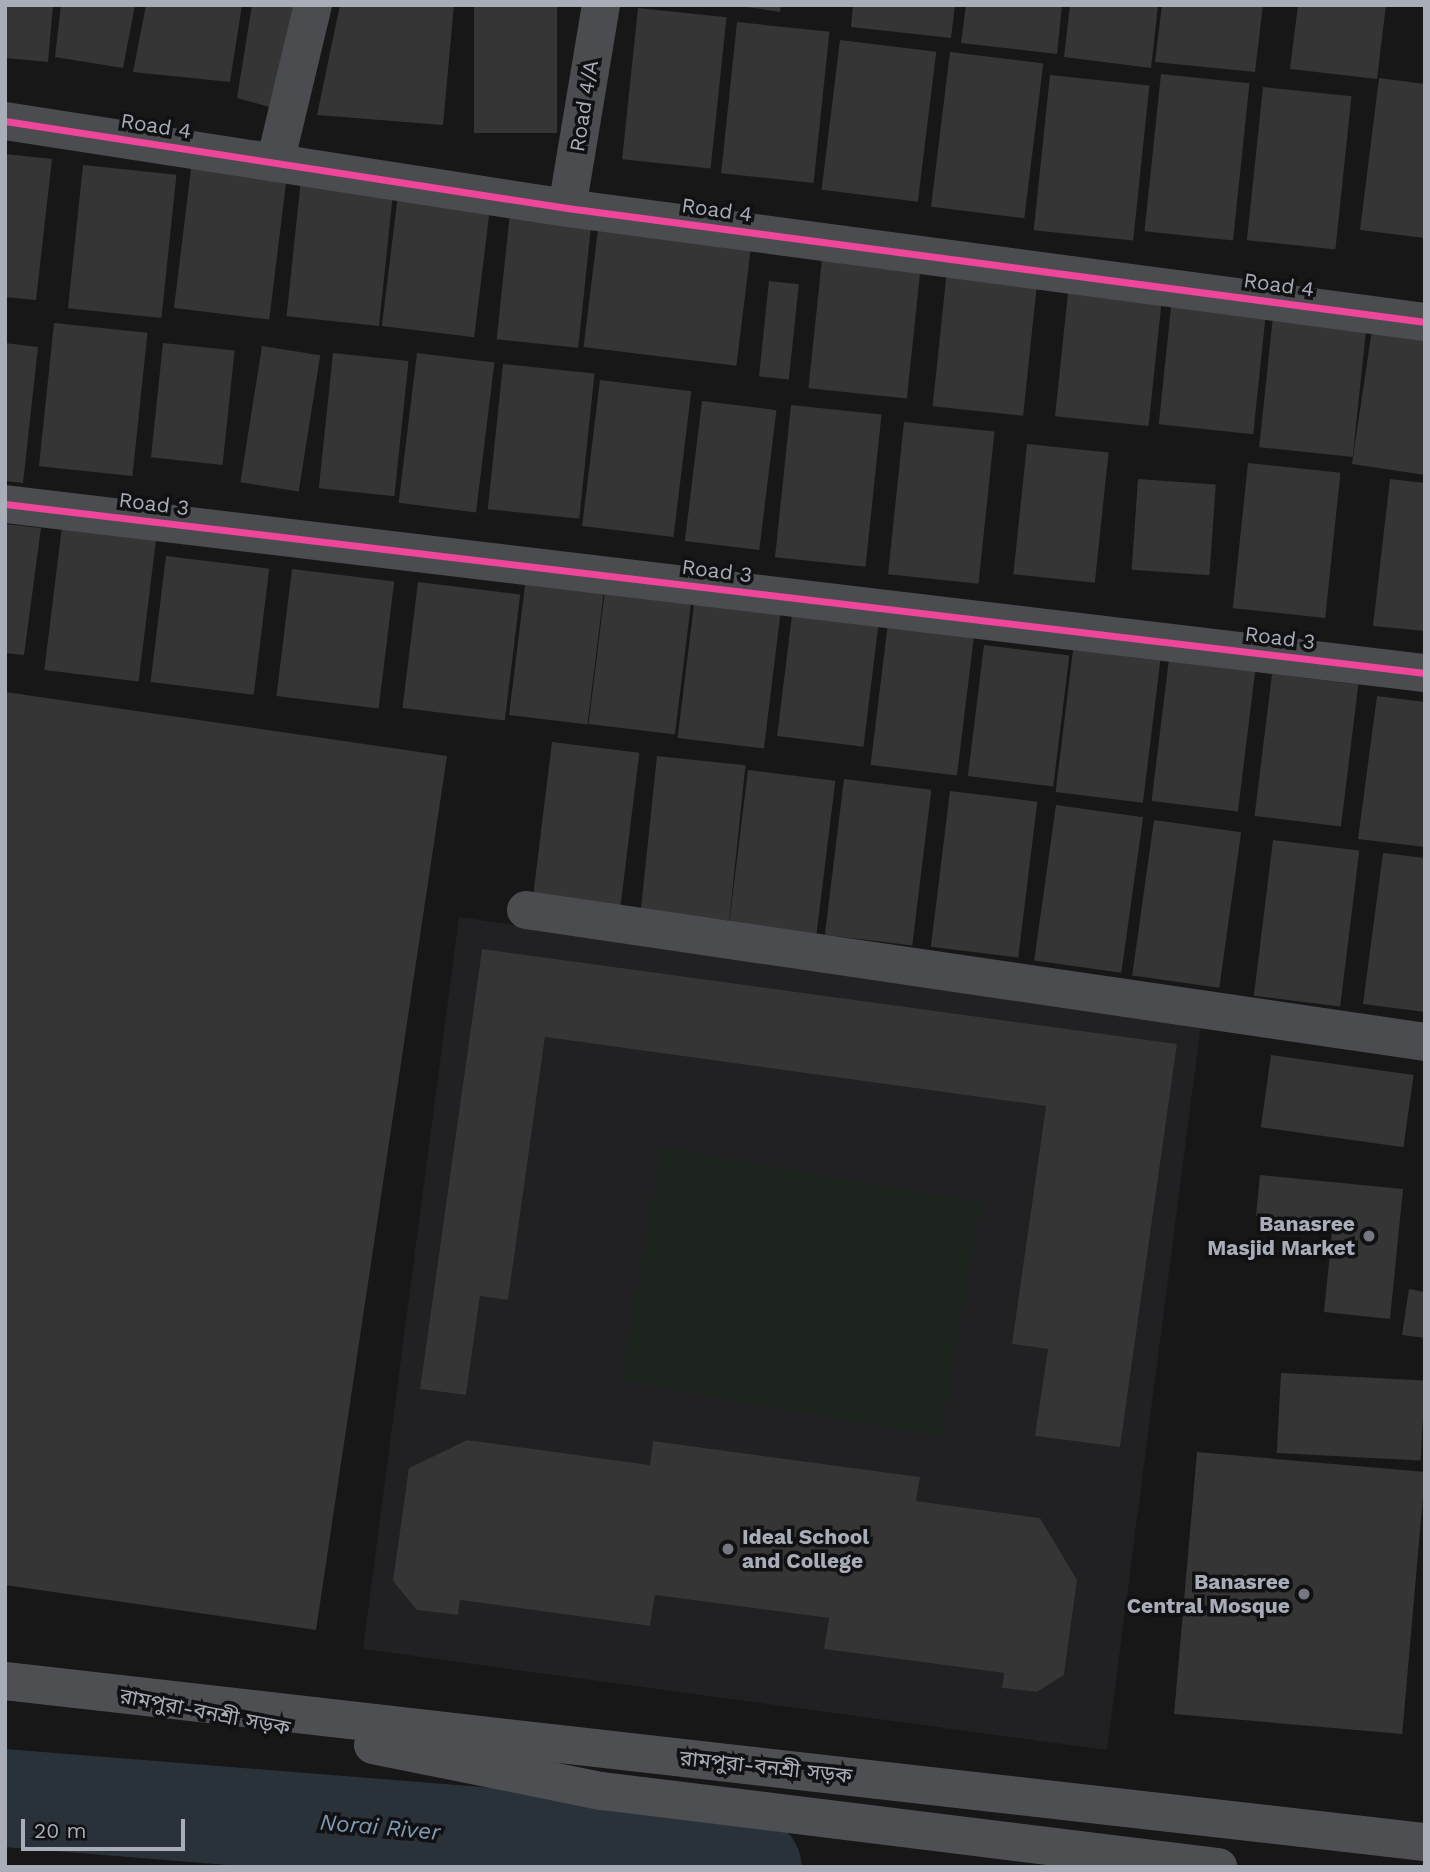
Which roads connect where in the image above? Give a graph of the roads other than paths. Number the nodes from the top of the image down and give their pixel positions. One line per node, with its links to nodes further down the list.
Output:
1 (313, 5): 4 (street)
2 (601, 5): 5 (street, Road 4/A)
3 (5, 121): 4 (street, Road 4)
4 (275, 163): 5 (street, Road 4)
5 (568, 208): 6 (street, Road 4)
6 (1425, 322)
7 (5, 504): 8 (street, Road 3)
8 (1425, 673)
9 (526, 910): 10 (street)
10 (1425, 1042)
11 (5, 1681): 12 (main road, রামপুরা-বনশ্রী সড়ক)
12 (107, 1692): 13 (main road, রামপুরা-বনশ্রী সড়ক); 14 (main road, রামপুরা-বনশ্রী সড়ক)
13 (1425, 1842)
14 (1217, 1867)

